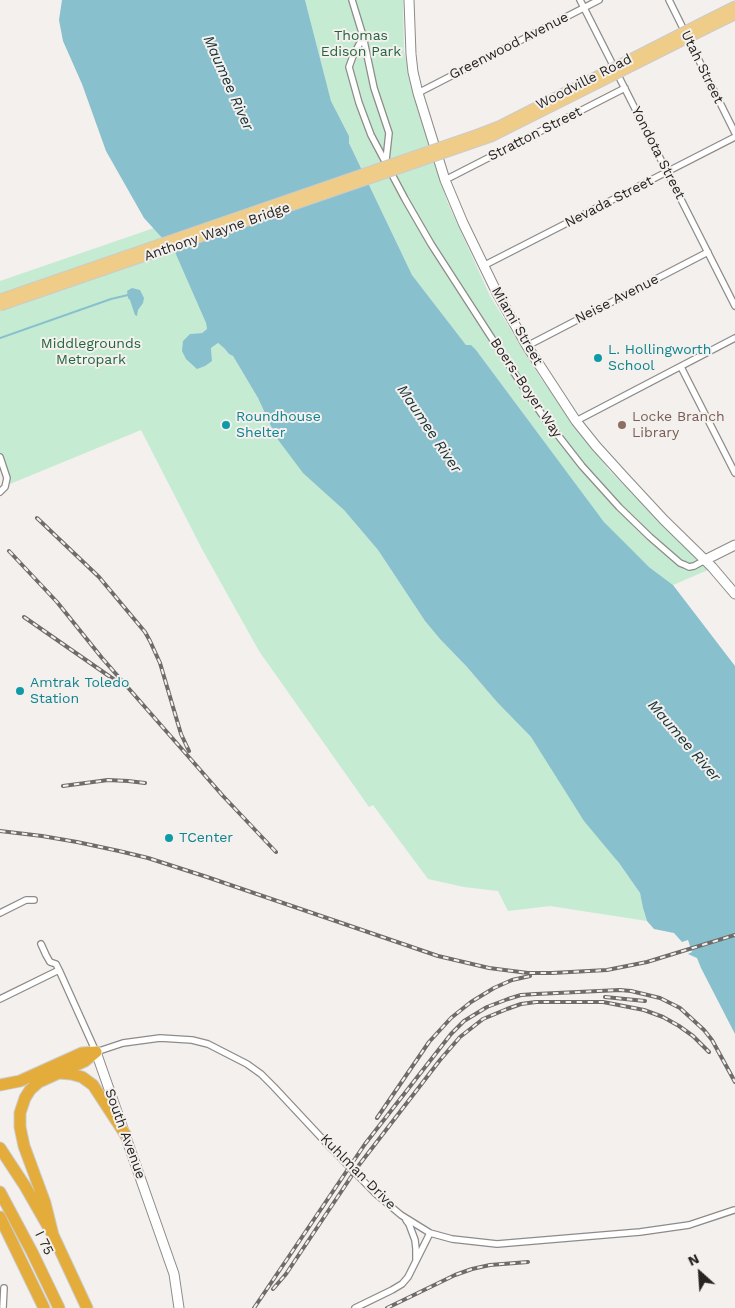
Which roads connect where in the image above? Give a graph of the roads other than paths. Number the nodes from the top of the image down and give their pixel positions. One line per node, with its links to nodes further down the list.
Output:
1 (352, 0): 11 (street, Boers-Boyer Way)
2 (418, 0): 6 (street)
3 (580, 0): 8 (street, Yondota Street)
4 (600, 0): 8 (street, Greenwood Avenue)
5 (669, 0): 14 (street, Utah Street)
6 (409, 2): 13 (street, Miami Street)
7 (735, 6): 10 (main road, Woodville Road)
8 (584, 8): 12 (street, Yondota Street); 13 (street, Greenwood Avenue)
9 (735, 15): 10 (main road, Woodville Road)
10 (705, 25): 16 (main road, Woodville Road, bridge)
11 (363, 36): 17 (street, Boers-Boyer Way); 17 (street, Boers-Boyer Way)
12 (625, 88): 18 (street, Yondota Street); 19 (street, Stratton Street)
13 (418, 93): 19 (street, Miami Street)
14 (735, 133)
15 (735, 137): 18 (street, Nevada Street)
16 (431, 154): 22 (main road, Anthony Wayne Bridge, bridge); 23 (main road, Anthony Wayne Bridge, bridge)
17 (388, 167): 33 (street, Boers-Boyer Way)
18 (668, 172): 20 (street, Yondota Street); 21 (street, Nevada Street)
19 (446, 180): 21 (street, Miami Street)
20 (708, 252): 24 (street, Yondota Street); 26 (street, Neise Avenue)
21 (483, 266): 26 (street, Miami Street)
22 (0, 299)
23 (0, 306)
24 (735, 306)
25 (735, 338): 27 (street)
26 (527, 346): 28 (street, Miami Street)
27 (681, 366): 28 (street); 30 (street)
28 (576, 421): 33 (street, Miami Street)
29 (0, 457): 31 (street)
30 (735, 473)
31 (0, 492)
32 (735, 545): 33 (street)
33 (705, 560): 34 (street, Miami Street)
34 (735, 594)
35 (34, 900): 36 (street)
36 (0, 914)
37 (41, 944): 38 (street, South Avenue)
38 (59, 970): 39 (street); 40 (street, South Avenue)
39 (0, 999)
40 (96, 1052): 41 (highway); 42 (highway); 43 (street, South Avenue); 47 (street, Kuhlman Drive, bridge)
41 (57, 1073): 43 (highway); 50 (highway)
42 (0, 1085)
43 (125, 1134): 57 (street, South Avenue)
44 (0, 1148): 50 (highway, I 75)
45 (0, 1192): 55 (highway, I 75 / I 75)
46 (734, 1210): 49 (street, Kuhlman Drive)
47 (401, 1215): 49 (street, Kuhlman Drive); 51 (street)
48 (0, 1217): 54 (highway)
49 (430, 1233): 51 (street)
50 (53, 1235): 56 (highway, I 75)
51 (414, 1267): 58 (street)
52 (4, 1288): 53 (street)
53 (3, 1308)
54 (44, 1308)
55 (59, 1308)
56 (87, 1308)
57 (179, 1308)
58 (355, 1308)

